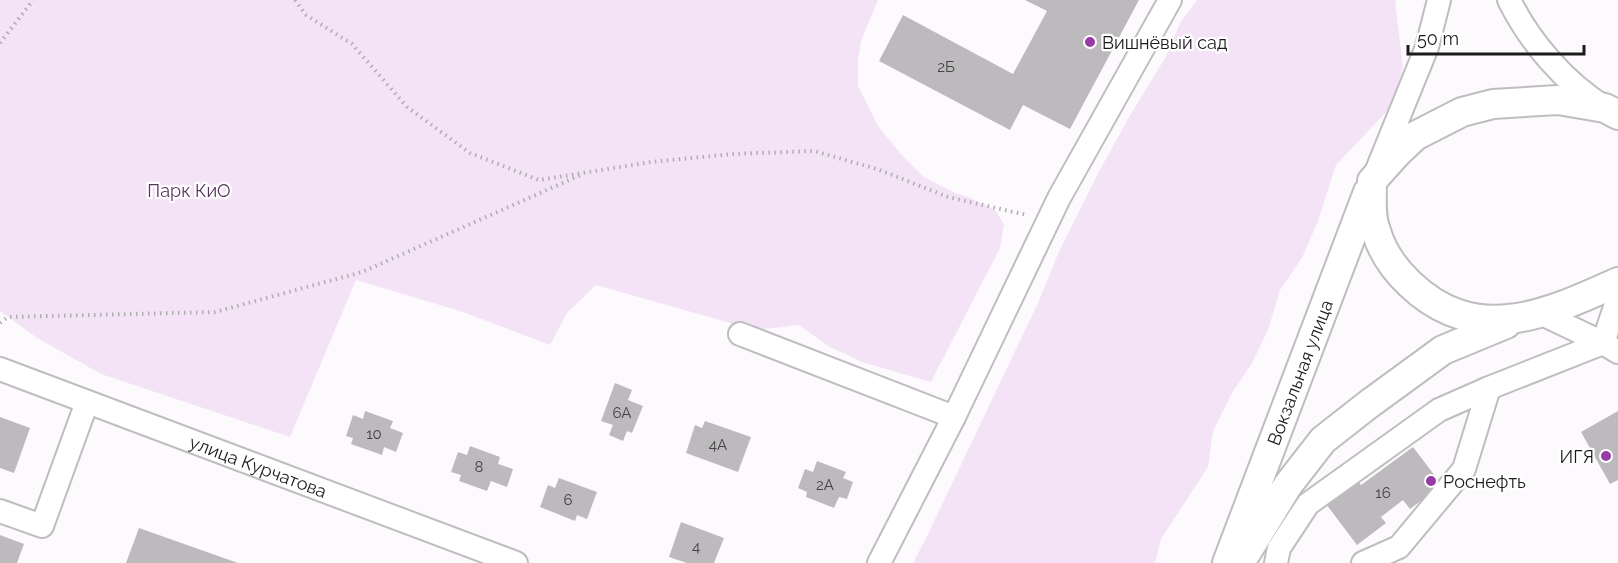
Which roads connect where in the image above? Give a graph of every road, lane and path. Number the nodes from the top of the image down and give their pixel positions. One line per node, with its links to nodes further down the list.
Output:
1 (33, 0): 6 (path)
2 (295, 0): 8 (path)
3 (1170, 0): 10 (street)
4 (1439, 0): 9 (street)
5 (1509, 0): 7 (street)
6 (0, 43)
7 (1618, 115): 9 (main road)
8 (588, 172): 10 (path); 14 (path)
9 (1372, 181): 13 (main road); 24 (main road, Вокзальная улица)
10 (1049, 220): 20 (street)
11 (1618, 282): 13 (main road)
12 (1618, 297): 16 (street)
13 (1531, 315): 16 (street); 25 (main road)
14 (0, 322)
15 (740, 334): 20 (street)
16 (1611, 348): 18 (street)
17 (0, 369): 19 (street, улица Курчатова)
18 (1489, 388): 26 (street); 27 (street)
19 (87, 402): 21 (street); 22 (street, улица Курчатова)
20 (954, 417): 23 (street)
21 (0, 511)
22 (516, 563)
23 (879, 563)
24 (1227, 563)
25 (1240, 563)
26 (1276, 563)
27 (1363, 563)

